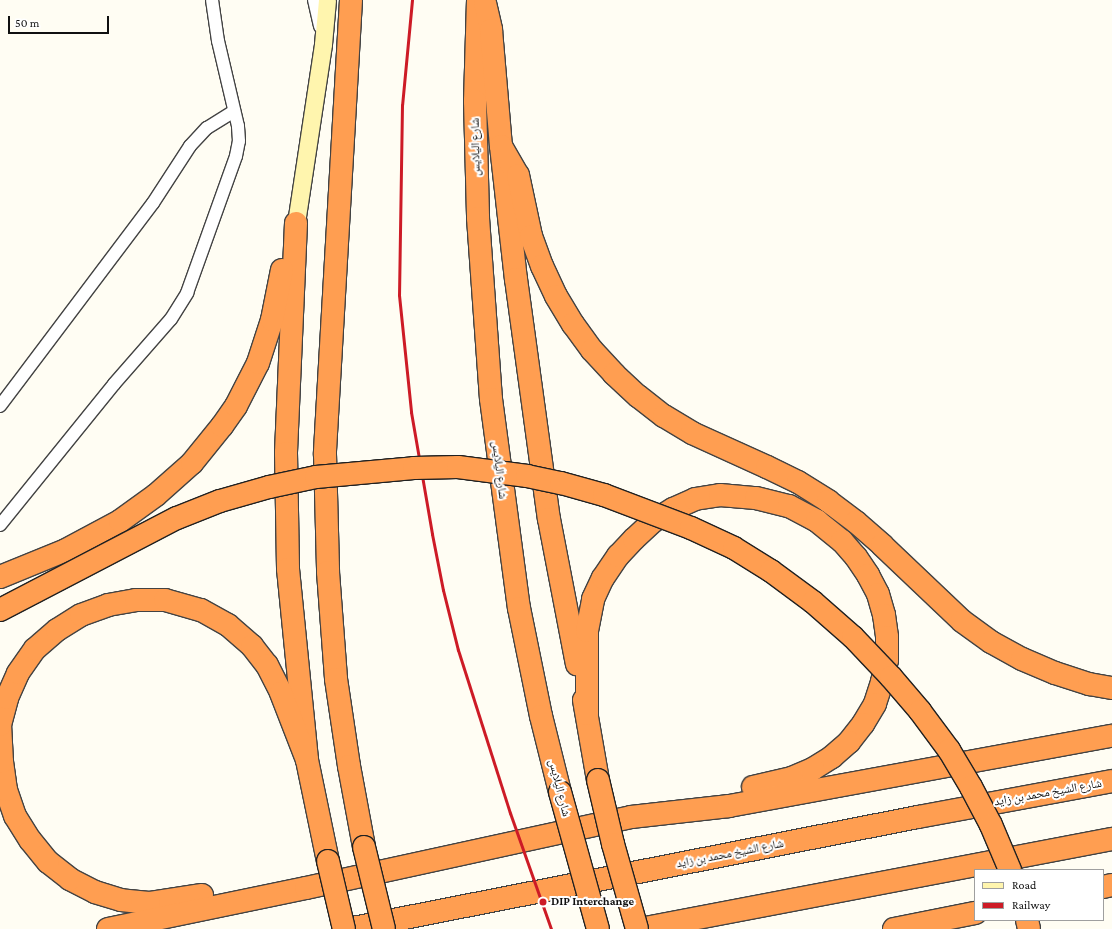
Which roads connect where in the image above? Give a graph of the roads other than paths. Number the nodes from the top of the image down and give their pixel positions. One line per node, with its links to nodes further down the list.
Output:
1 (212, 0): 8 (street)
2 (314, 0): 7 (street)
3 (327, 0): 7 (street)
4 (351, 0): 28 (highway, bridge)
5 (478, 0): 29 (highway, شارع اليلايس, bridge)
6 (484, 0): 9 (highway)
7 (323, 44): 10 (street)
8 (234, 111): 11 (street); 12 (street)
9 (500, 146): 15 (highway); 16 (highway)
10 (296, 223): 13 (highway); 18 (highway)
11 (0, 406)
12 (0, 524)
13 (0, 578)
14 (0, 610): 22 (highway, bridge)
15 (1112, 688)
16 (587, 714): 20 (highway); 30 (highway, bridge)
17 (1112, 736): 20 (highway)
18 (307, 760): 23 (highway); 26 (highway, bridge)
19 (1112, 781): 27 (highway, شارع الشيخ محمد بن زايد)
20 (669, 813): 23 (highway)
21 (1112, 839): 31 (highway)
22 (1010, 869)
23 (306, 888): 25 (highway)
24 (974, 913): 32 (highway)
25 (108, 929)
26 (344, 929)
27 (348, 929)
28 (384, 929)
29 (598, 929)
30 (637, 929)
31 (640, 929)
32 (894, 929)

